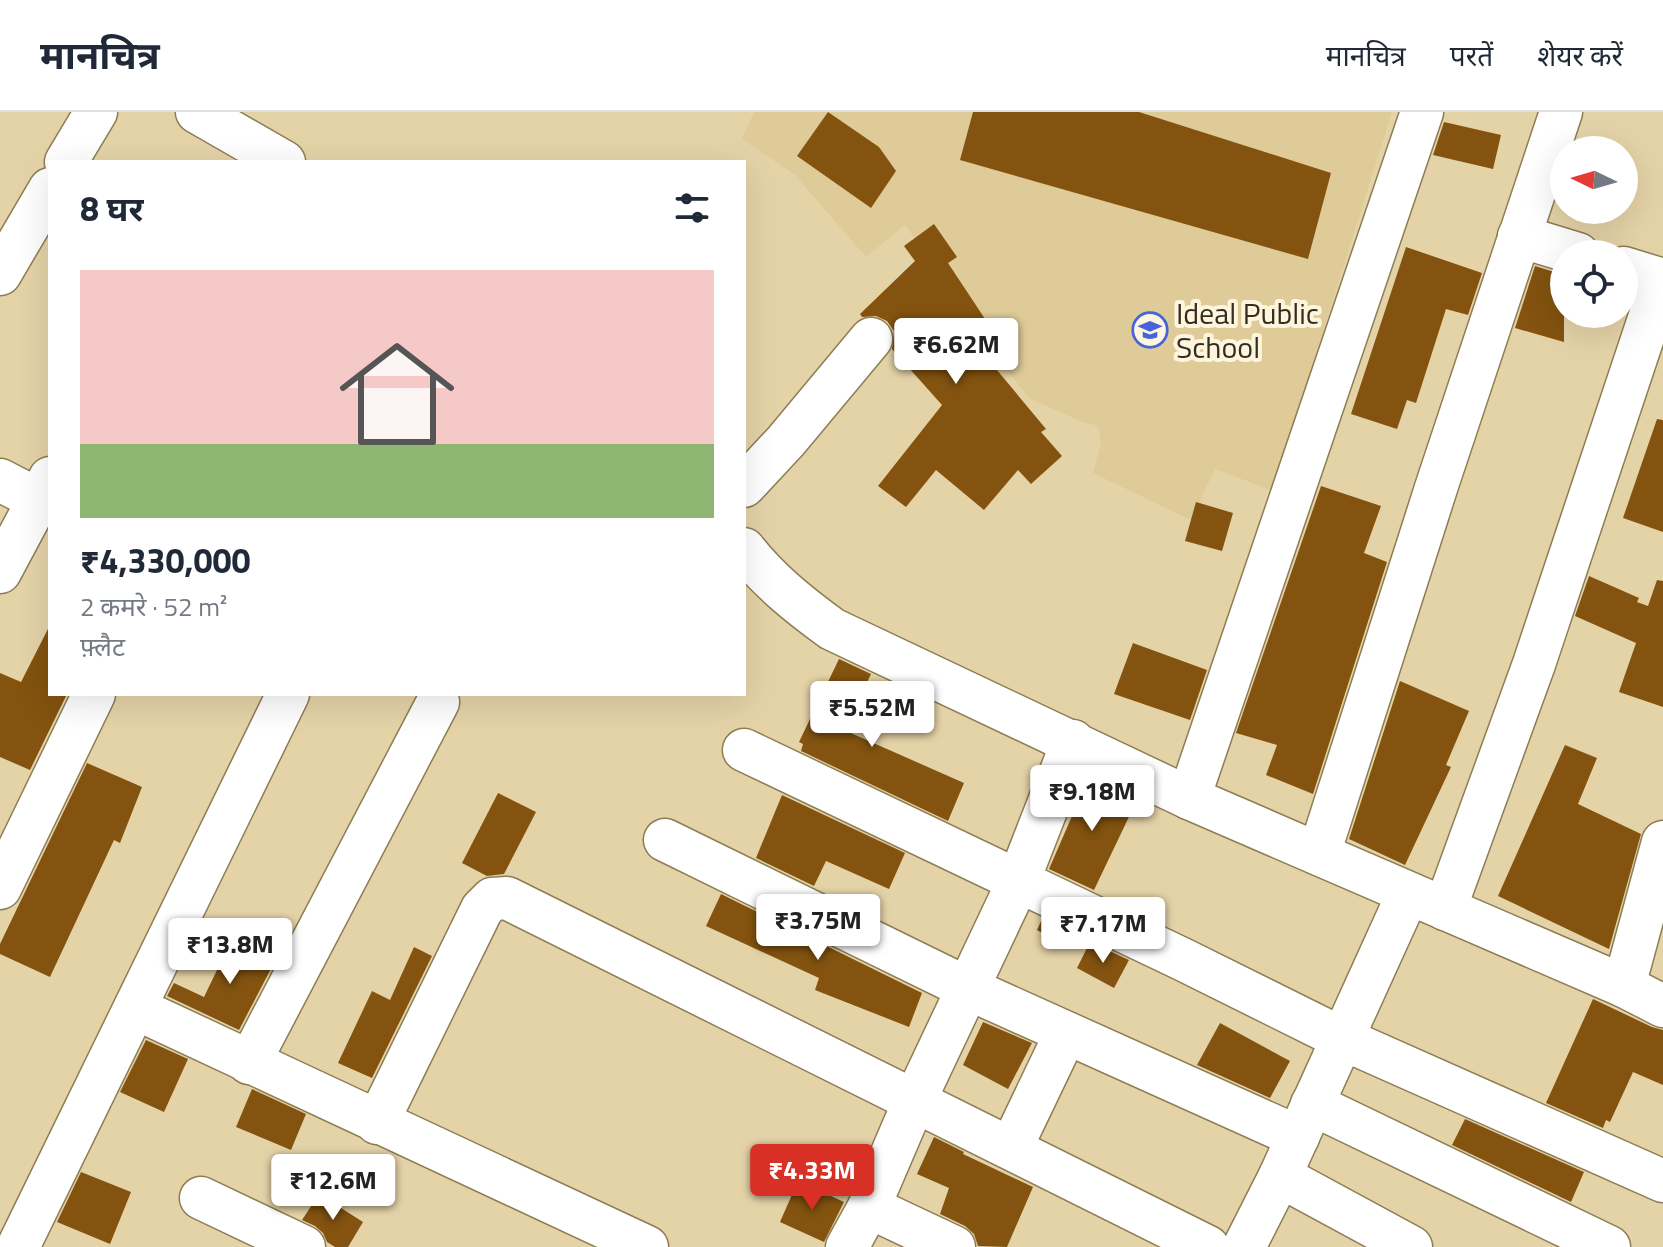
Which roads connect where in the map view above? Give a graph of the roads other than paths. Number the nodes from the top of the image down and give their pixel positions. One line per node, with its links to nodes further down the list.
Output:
1 (96, 112): 6 (street)
2 (197, 112): 5 (street)
3 (1422, 112): 24 (street)
4 (1561, 112): 8 (street)
5 (260, 156)
6 (67, 160)
7 (48, 192): 11 (street)
8 (1519, 236): 9 (street); 27 (street)
9 (1550, 245)
10 (1638, 272): 12 (street)
11 (0, 274)
12 (1662, 280): 30 (street)
13 (871, 339): 15 (street)
14 (0, 480): 16 (street)
15 (746, 484)
16 (46, 494): 18 (street)
17 (746, 552): 22 (street)
18 (0, 572)
19 (93, 696): 29 (street)
20 (287, 696): 34 (street)
21 (438, 702): 37 (street)
22 (1073, 741): 24 (street); 28 (street)
23 (744, 750): 28 (street)
24 (1189, 798): 27 (street)
25 (665, 840): 32 (street)
26 (1663, 842): 31 (street)
27 (1319, 854): 30 (street)
28 (1018, 882): 32 (street); 36 (street)
29 (0, 888)
30 (1426, 902): 31 (street); 36 (street)
31 (1624, 986): 33 (street)
32 (967, 988): 35 (street); 38 (street)
33 (1663, 1006)
34 (135, 1008): 37 (street); 46 (street)
35 (1066, 1033): 39 (street); 41 (street)
36 (1341, 1038): 39 (street); 43 (street)
37 (249, 1063): 40 (street)
38 (914, 1102): 40 (street); 41 (street); 45 (street)
39 (1305, 1121): 42 (street); 54 (street)
40 (377, 1123): 48 (street)
41 (1011, 1148): 51 (street)
42 (1280, 1176): 52 (street); 53 (street)
43 (1663, 1181)
44 (201, 1198): 47 (street)
45 (869, 1207): 49 (street); 50 (street)
46 (18, 1247)
47 (304, 1247)
48 (647, 1247)
49 (847, 1247)
50 (954, 1247)
51 (1208, 1247)
52 (1244, 1247)
53 (1411, 1247)
54 (1609, 1247)

